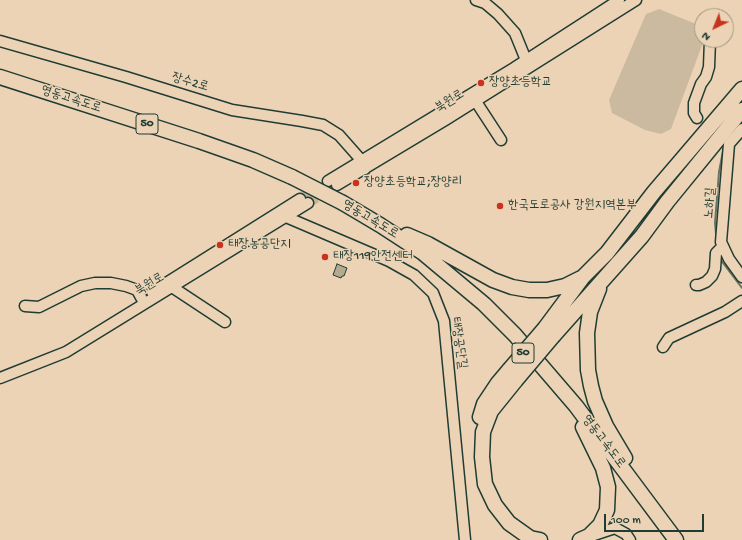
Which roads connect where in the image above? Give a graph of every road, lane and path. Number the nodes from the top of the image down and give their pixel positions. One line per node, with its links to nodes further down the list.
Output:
1 (476, 0): 6 (street)
2 (619, 0): 6 (street, 북원로)
3 (636, 0): 10 (street, 북원로)
4 (0, 41): 15 (street, 장수2로)
5 (710, 48): 12 (street)
6 (526, 60): 10 (street, 북원로)
7 (0, 77): 16 (highway, 영동고속도로 / 50)
8 (0, 86): 16 (highway, 영동고속도로 / 50)
9 (742, 90): 23 (highway)
10 (474, 97): 14 (street); 15 (street, 북원로)
11 (742, 110): 25 (highway)
12 (697, 118)
13 (742, 129): 22 (street, 노하길)
14 (501, 140)
15 (363, 165): 17 (street, 북원로)
16 (291, 181): 19 (highway, 영동고속도로 / 50)
17 (333, 183)
18 (304, 201): 20 (street, 북원로)
19 (341, 206): 21 (highway, 영동고속도로 / 50); 37 (highway, 영동고속도로 / 50)
20 (284, 214): 26 (street, 북원로); 39 (street, 태장공단길)
21 (380, 225): 23 (highway); 38 (highway, 영동고속도로 / 50)
22 (720, 248): 24 (street, 노하길); 27 (street)
23 (583, 277): 32 (highway)
24 (742, 277)
25 (601, 283): 32 (highway); 38 (highway)
26 (170, 284): 28 (street, 북원로); 31 (street); 36 (street, 북원로)
27 (696, 285)
28 (142, 299): 30 (street); 34 (street, 북원로)
29 (742, 301): 33 (street)
30 (25, 306)
31 (225, 322)
32 (549, 331): 35 (highway, bridge)
33 (663, 347)
34 (0, 371)
35 (513, 375): 40 (highway); 41 (highway)
36 (0, 378)
37 (583, 427): 42 (highway); 44 (highway, 영동고속도로 / 50)
38 (654, 510): 45 (highway, 영동고속도로 / 50)
39 (465, 540)
40 (520, 540)
41 (540, 540)
42 (580, 540): 43 (street)
43 (630, 540)
44 (666, 540)
45 (676, 540)

